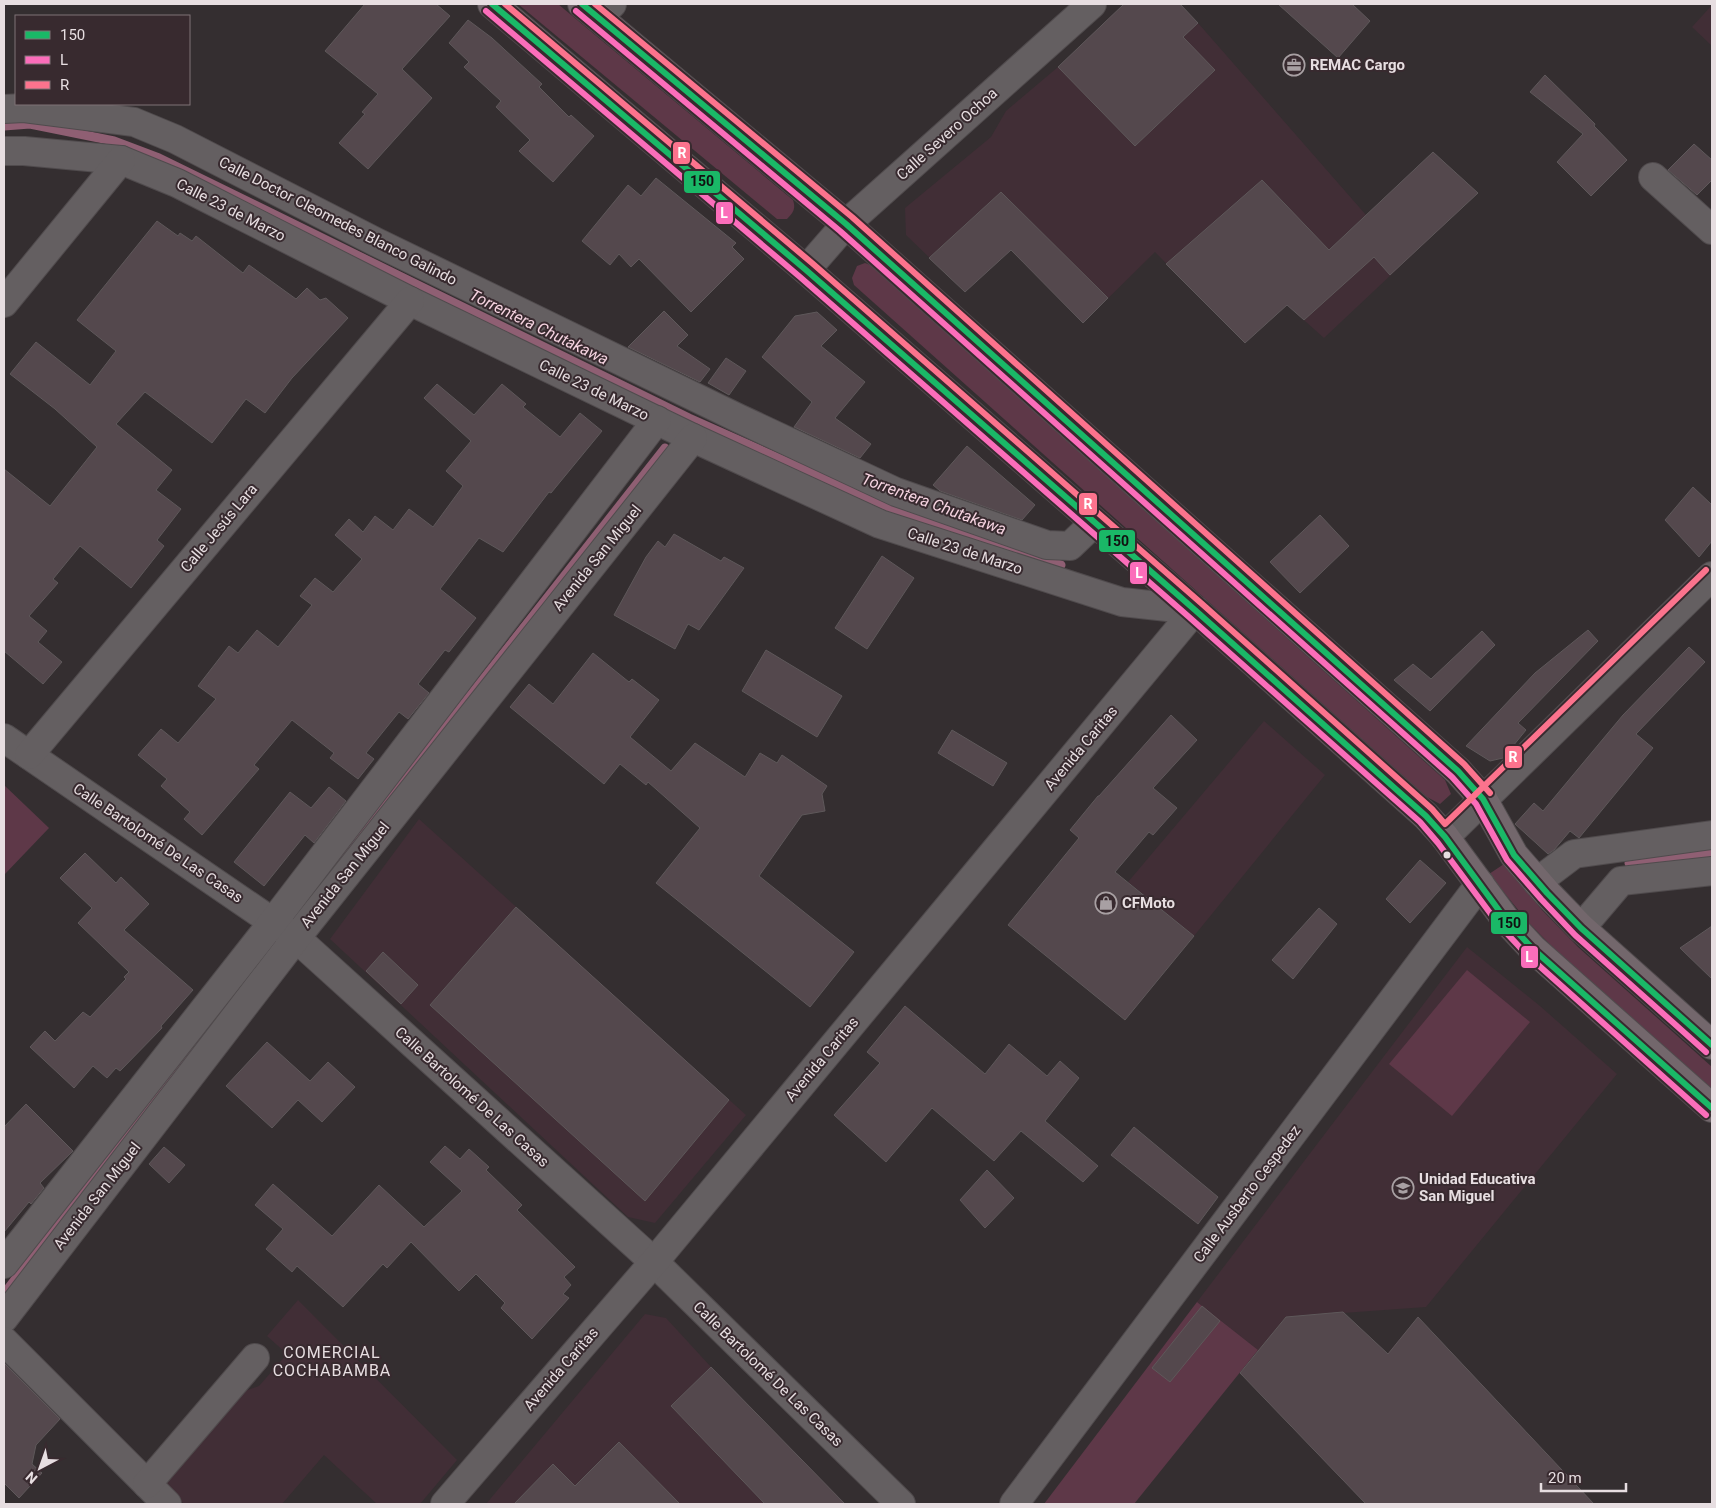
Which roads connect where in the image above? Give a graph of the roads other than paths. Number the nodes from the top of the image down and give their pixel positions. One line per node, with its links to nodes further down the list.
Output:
1 (492, 4): 10 (main road)
2 (1092, 4): 8 (street, Calle Severo Ochoa)
3 (597, 8): 8 (main road)
4 (4, 109): 15 (street, Calle Doctor Cleomedes Blanco Galindo)
5 (4, 151): 6 (street, Calle 23 de Marzo)
6 (121, 160): 11 (street, Calle 23 de Marzo); 12 (street)
7 (1653, 177): 9 (street)
8 (846, 224): 10 (street, Calle Severo Ochoa); 20 (main road)
9 (1712, 230)
10 (806, 270): 15 (main road)
11 (410, 301): 13 (street, Calle 23 de Marzo); 19 (street, Calle Jesús Lara)
12 (4, 303)
13 (657, 420): 14 (street, Calle 23 de Marzo); 26 (street, Avenida San Miguel)
14 (693, 438): 17 (street, Calle 23 de Marzo); 28 (street, Avenida San Miguel)
15 (1094, 523): 17 (main road)
16 (1712, 576): 20 (street)
17 (1195, 610): 22 (main road); 31 (street, Avenida Caritas)
18 (4, 738): 19 (street, Calle Bartolomé De Las Casas)
19 (29, 755): 26 (street, Calle Bartolomé De Las Casas)
20 (1482, 799): 22 (street); 24 (main road)
21 (1712, 835): 24 (street)
22 (1446, 837): 25 (main road)
23 (1712, 871): 27 (street)
24 (1538, 882): 27 (main road)
25 (1480, 884): 30 (main road); 40 (street, Calle Ausberto Cespedez)
26 (273, 922): 28 (street, Calle Bartolomé De Las Casas); 32 (street, Avenida San Miguel)
27 (1581, 928): 29 (main road)
28 (296, 938): 31 (street, Calle Bartolomé De Las Casas); 33 (street, Avenida San Miguel)
29 (1712, 1045)
30 (1712, 1108)
31 (654, 1262): 38 (street, Avenida Caritas); 39 (street, Calle Bartolomé De Las Casas)
32 (4, 1264)
33 (4, 1318)
34 (4, 1341): 36 (street)
35 (255, 1358): 36 (street)
36 (147, 1484): 37 (street)
37 (167, 1504)
38 (445, 1504)
39 (901, 1504)
40 (1014, 1504)

